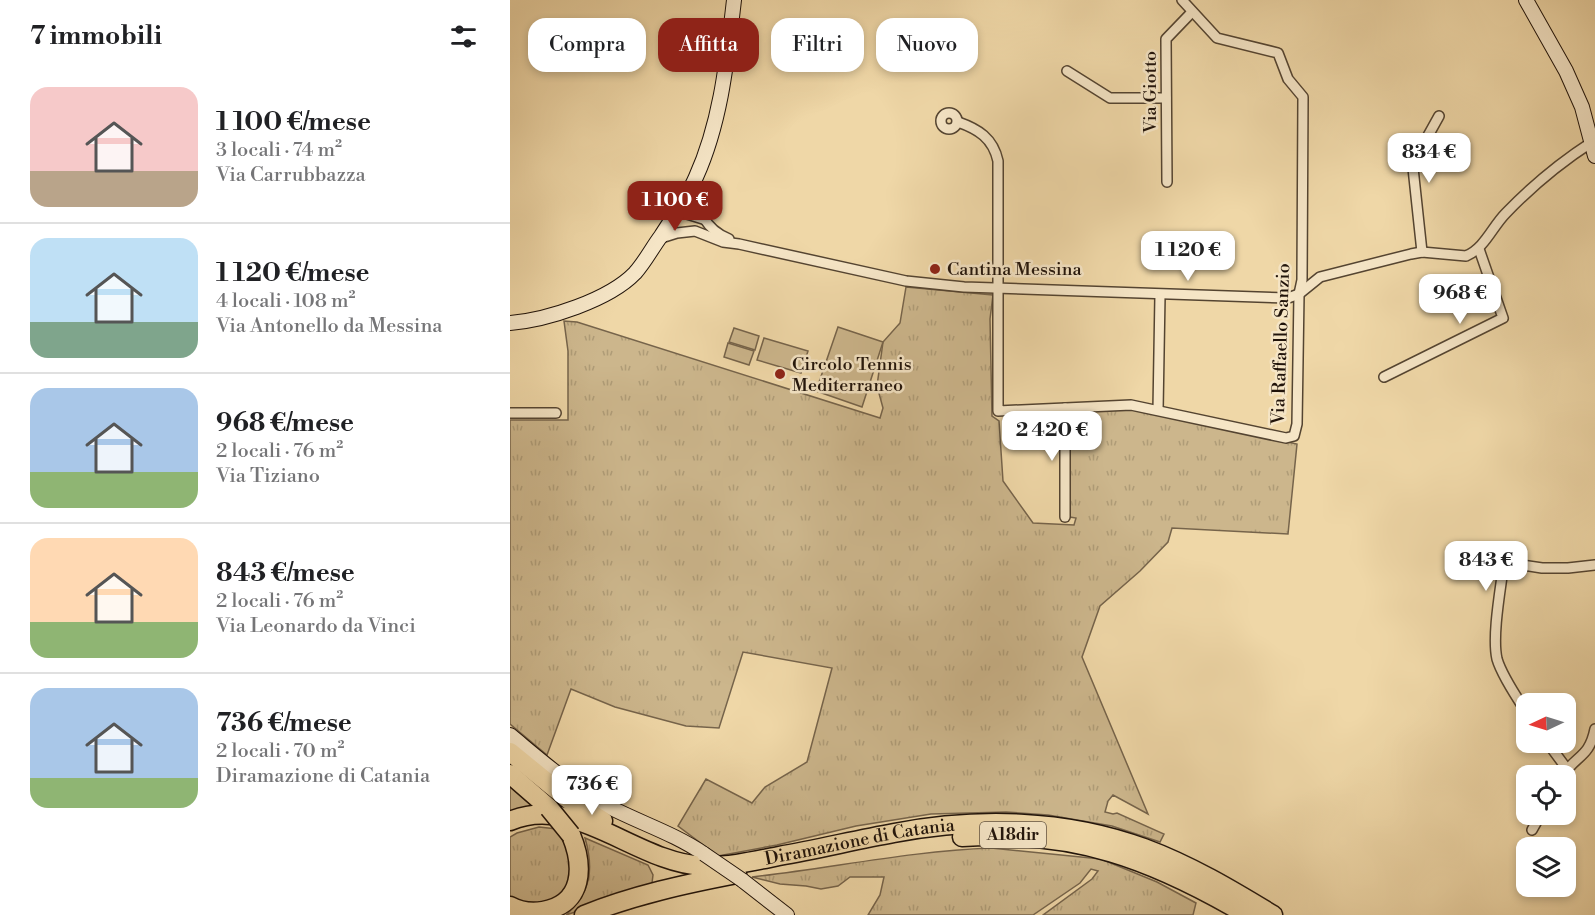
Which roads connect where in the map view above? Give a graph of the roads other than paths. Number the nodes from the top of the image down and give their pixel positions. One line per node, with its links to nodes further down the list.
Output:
1 (734, 0): 10 (main road)
2 (1182, 0): 4 (street, Via Raffaello Sanzio)
3 (1526, 0): 9 (main road)
4 (1192, 12): 6 (street, Via Giotto); 20 (street, Via Raffaello Sanzio)
5 (1066, 71): 6 (street)
6 (1166, 98): 11 (street, Via Giotto)
7 (1439, 116): 18 (street)
8 (958, 122): 19 (street, Via Raffaello Sanzio)
9 (1593, 149): 17 (street)
10 (695, 180): 12 (main road); 13 (street)
11 (1167, 182)
12 (677, 212): 13 (street); 14 (street); 15 (main road)
13 (703, 219): 16 (street)
14 (695, 231): 15 (street); 16 (street)
15 (658, 239): 22 (main road)
16 (739, 244): 19 (street)
17 (1479, 249): 18 (street); 23 (street)
18 (1422, 252): 20 (street)
19 (998, 289): 21 (street); 24 (street, Via Raffaello Sanzio)
20 (1299, 294): 21 (street); 25 (street, Via Raffaello Sanzio)
21 (1160, 295): 25 (street)
22 (510, 323)
23 (1384, 378)
24 (1065, 408): 25 (street, Via Raffaello Sanzio); 28 (street)
25 (1158, 410)
26 (510, 413): 27 (street)
27 (556, 413)
28 (1065, 517)
29 (1595, 565): 30 (street)
30 (1516, 696)
31 (1595, 729): 34 (street)
32 (510, 735): 48 (main road, bridge)
33 (510, 752): 42 (highway)
34 (1573, 765)
35 (510, 766): 37 (highway)
36 (510, 774): 37 (highway)
37 (554, 808): 43 (highway, bridge)
38 (510, 822): 42 (highway, Diramazione di Catania / A18dir)
39 (1535, 825): 40 (street)
40 (1532, 830)
41 (510, 832): 44 (highway)
42 (895, 832): 50 (highway, Diramazione di Catania / A18dir)
43 (574, 834): 45 (highway); 46 (highway)
44 (766, 867): 47 (highway, Diramazione di Catania / A18dir); 49 (highway, Diramazione di Catania / A18dir)
45 (510, 906)
46 (560, 915)
47 (584, 915)
48 (787, 915)
49 (1247, 915)
50 (1273, 915)

